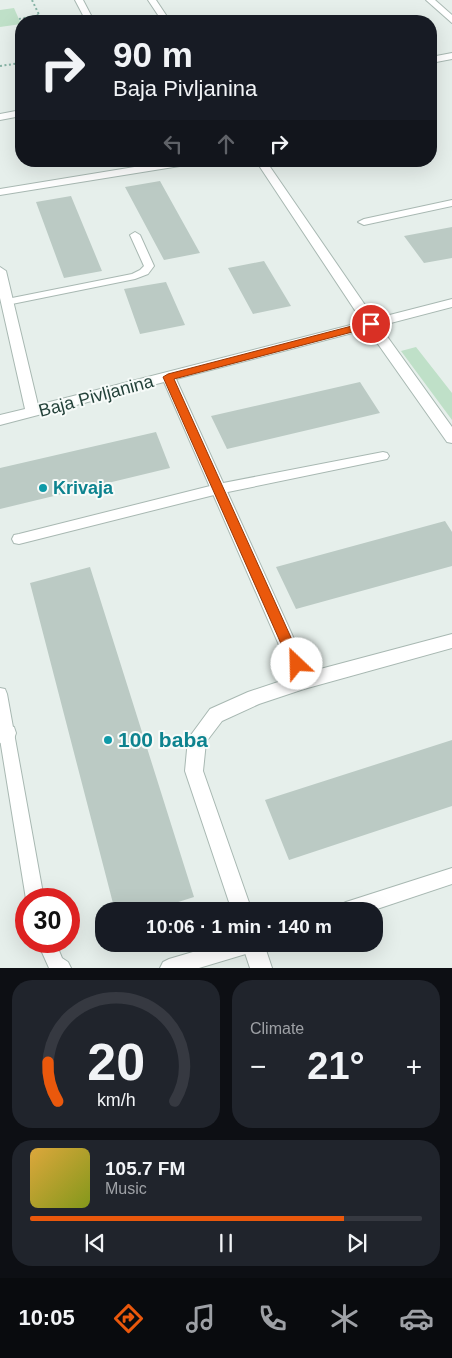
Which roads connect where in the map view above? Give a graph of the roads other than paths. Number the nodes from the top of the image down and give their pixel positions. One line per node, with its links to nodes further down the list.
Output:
1 (79, 0): 4 (street)
2 (152, 0): 5 (street)
3 (430, 0): 6 (street)
4 (87, 15)
5 (162, 15)
6 (452, 20)
7 (452, 56): 8 (street)
8 (437, 59)
9 (15, 115): 10 (street)
10 (0, 117)
11 (155, 167): 13 (street)
12 (265, 167): 20 (street)
13 (0, 192)
14 (452, 203): 15 (street)
15 (364, 222)
16 (135, 235): 18 (lane)
17 (0, 271): 18 (street)
18 (7, 302): 22 (street)
19 (452, 302): 20 (street, Baja Pivljanina)
20 (371, 324): 21 (street, Baja Pivljanina); 24 (street)
21 (168, 377): 22 (street, Baja Pivljanina); 26 (street)
22 (33, 412): 23 (street, Baja Pivljanina)
23 (0, 420)
24 (452, 438)
25 (383, 456): 26 (lane)
26 (218, 489): 27 (lane); 29 (street)
27 (18, 539)
28 (452, 641): 29 (street)
29 (304, 681): 34 (street)
30 (0, 694): 31 (lane)
31 (3, 734): 33 (lane)
32 (452, 876): 35 (lane)
33 (33, 888)
34 (239, 902)
35 (373, 902)
36 (222, 952): 40 (lane)
37 (256, 952): 41 (street)
38 (51, 953): 39 (lane)
39 (62, 968)
40 (169, 968)
41 (261, 968)

